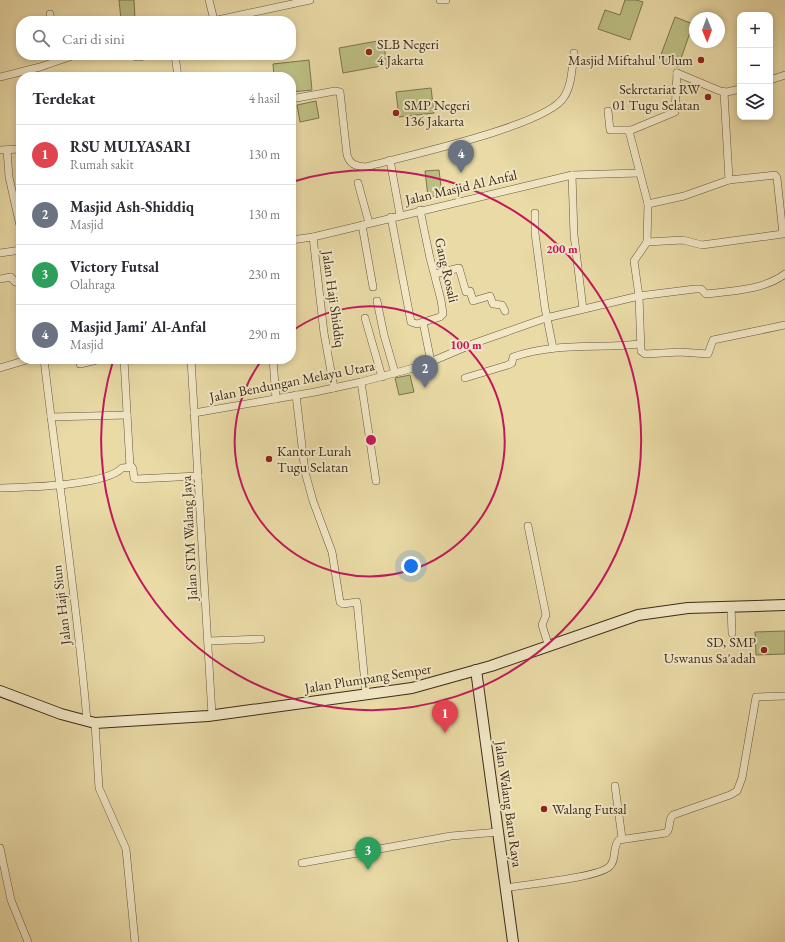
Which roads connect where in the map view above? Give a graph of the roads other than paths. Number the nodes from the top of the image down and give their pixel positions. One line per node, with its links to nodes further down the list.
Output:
1 (209, 0): 5 (street)
2 (310, 0): 6 (street)
3 (440, 0): 4 (street)
4 (446, 0)
5 (212, 16)
6 (239, 16)
7 (574, 53): 21 (street)
8 (51, 60): 12 (street)
9 (176, 60): 10 (street)
10 (177, 72)
11 (785, 75): 13 (street)
12 (0, 77)
13 (773, 79)
14 (737, 90): 15 (street)
15 (724, 92): 18 (street); 24 (street)
16 (296, 98): 21 (street)
17 (608, 112): 18 (street)
18 (630, 130): 22 (street)
19 (16, 149): 20 (street)
20 (3, 150): 27 (street)
21 (390, 160): 30 (street)
22 (639, 173): 23 (street, Jalan Masjid Al Anfal); 26 (street)
23 (572, 175): 28 (street, Jalan Masjid Al Anfal); 46 (street)
24 (729, 180): 26 (street); 33 (street)
25 (358, 183): 32 (street)
26 (648, 204): 36 (street)
27 (16, 210)
28 (420, 210): 30 (street, Jalan Masjid Al Anfal); 39 (street, Gang Rosali)
29 (535, 212): 49 (street)
30 (400, 215): 31 (street, Jalan Masjid Al Anfal)
31 (391, 217): 32 (street, Jalan Masjid Al Anfal); 50 (street)
32 (365, 224): 34 (street, Jalan Masjid Al Anfal); 43 (street)
33 (784, 234): 36 (street)
34 (313, 237): 35 (street, Jalan Masjid Al Anfal); 65 (street, Jalan Haji Shiddiq)
35 (296, 239)
36 (647, 242): 44 (street)
37 (16, 251): 38 (street)
38 (0, 253)
39 (435, 274): 47 (street); 50 (street, Gang Rosali)
40 (785, 274): 44 (street, Jalan Bendungan Melayu Utara)
41 (0, 279): 42 (street)
42 (16, 282)
43 (373, 287)
44 (639, 296): 46 (street, Jalan Bendungan Melayu Utara); 52 (street)
45 (377, 302): 61 (street)
46 (583, 309): 49 (street, Jalan Bendungan Melayu Utara)
47 (505, 311)
48 (365, 318): 62 (street)
49 (546, 318): 53 (street); 54 (street, Jalan Bendungan Melayu Utara)
50 (423, 322): 54 (street)
51 (785, 325): 52 (street)
52 (640, 344): 53 (street)
53 (553, 348): 63 (street)
54 (431, 362): 61 (street, Jalan Bendungan Melayu Utara)
55 (16, 363): 60 (street)
56 (45, 364): 70 (street, Jalan Haji Siun)
57 (124, 364): 69 (street)
58 (191, 364): 68 (street, Jalan STM Walang Jaya)
59 (273, 364): 67 (street)
60 (0, 368)
61 (395, 373): 62 (street, Jalan Bendungan Melayu Utara)
62 (382, 376): 64 (street, Jalan Bendungan Melayu Utara)
63 (465, 378)
64 (361, 382): 65 (street, Jalan Bendungan Melayu Utara); 73 (street)
65 (334, 388): 66 (street, Jalan Bendungan Melayu Utara)
66 (296, 396): 67 (street, Jalan Bendungan Melayu Utara); 85 (street)
67 (276, 399): 68 (street, Jalan Bendungan Melayu Utara)
68 (194, 413): 72 (street, Jalan STM Walang Jaya)
69 (127, 415): 70 (street); 71 (street)
70 (51, 417): 74 (street, Jalan Haji Siun)
71 (130, 467): 72 (street); 74 (street)
72 (198, 476): 81 (street, Jalan STM Walang Jaya)
73 (376, 480)
74 (61, 485): 75 (street); 88 (street, Jalan Haji Siun)
75 (0, 488)
76 (528, 526): 82 (street)
77 (785, 605): 78 (main road, Jalan Plumpang Semper)
78 (731, 606): 79 (street); 82 (main road, Jalan Plumpang Semper)
79 (732, 633)
80 (261, 639): 81 (street)
81 (208, 641): 87 (street, Jalan STM Walang Jaya)
82 (549, 647): 83 (main road, Jalan Plumpang Semper)
83 (476, 670): 85 (main road, Jalan Plumpang Semper); 90 (main road, Jalan Walang Baru Raya)
84 (0, 691): 88 (main road, Jalan Plumpang Semper)
85 (366, 694): 87 (main road, Jalan Plumpang Semper)
86 (785, 696): 91 (street)
87 (212, 715): 88 (main road, Jalan Plumpang Semper)
88 (91, 722): 96 (street, Jalan Haji Siun)
89 (615, 786): 91 (street)
90 (499, 832): 93 (street); 94 (main road, Jalan Walang Baru Raya)
91 (622, 838): 94 (street)
92 (0, 848): 95 (street)
93 (302, 863)
94 (506, 888): 97 (main road, Jalan Walang Baru Raya)
95 (28, 942)
96 (135, 942)
97 (513, 942)

